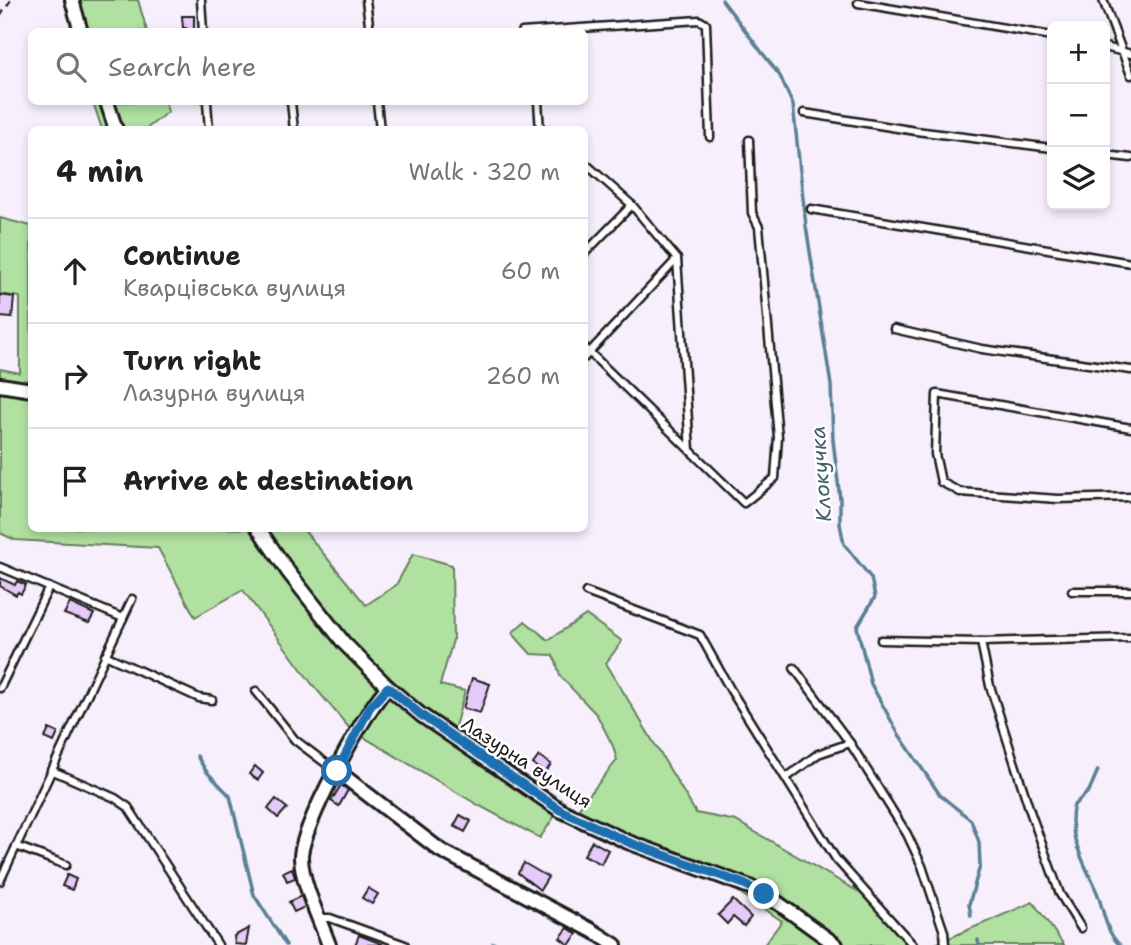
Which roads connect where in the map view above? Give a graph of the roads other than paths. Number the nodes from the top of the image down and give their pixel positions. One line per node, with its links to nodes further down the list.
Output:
1 (72, 0): 6 (street)
2 (201, 0): 7 (lane)
3 (366, 0): 8 (lane)
4 (1103, 0): 12 (lane)
5 (858, 3): 10 (lane)
6 (79, 28)
7 (203, 28)
8 (370, 28)
9 (578, 28): 25 (lane)
10 (1047, 35)
11 (1110, 49): 12 (lane)
12 (1127, 54): 13 (lane)
13 (1131, 75)
14 (108, 105): 20 (street)
15 (207, 105): 21 (lane)
16 (291, 105): 22 (lane)
17 (377, 105): 23 (lane)
18 (538, 105): 24 (lane)
19 (804, 113): 27 (lane)
20 (115, 126)
21 (209, 126)
22 (294, 126)
23 (380, 126)
24 (540, 126)
25 (710, 137)
26 (749, 140): 43 (lane)
27 (1047, 147)
28 (1110, 156): 29 (lane)
29 (1131, 158)
30 (588, 166): 31 (lane)
31 (632, 205): 33 (lane); 34 (lane)
32 (811, 209): 35 (lane)
33 (588, 250)
34 (677, 259): 37 (lane); 43 (lane)
35 (1131, 263)
36 (894, 329): 39 (lane)
37 (588, 351)
38 (588, 355): 43 (lane)
39 (1131, 370)
40 (0, 385): 41 (street)
41 (28, 389)
42 (1131, 428): 44 (lane)
43 (690, 450)
44 (1131, 497)
45 (261, 532): 58 (street, Лазурна вулиця)
46 (0, 567): 47 (lane)
47 (48, 587): 52 (lane); 59 (lane)
48 (1072, 591): 49 (lane)
49 (1131, 591)
50 (586, 592): 65 (lane)
51 (132, 599): 52 (lane)
52 (122, 618): 56 (lane)
53 (1131, 638): 55 (lane)
54 (881, 640): 55 (lane)
55 (981, 642): 70 (lane)
56 (105, 655): 61 (lane); 63 (lane)
57 (794, 668): 62 (lane)
58 (388, 687): 64 (street); 75 (street, Лазурна вулиця)
59 (0, 688)
60 (256, 691): 64 (lane)
61 (212, 700)
62 (850, 743): 65 (lane); 77 (lane)
63 (51, 770): 66 (lane); 71 (lane)
64 (337, 771): 69 (street); 74 (street)
65 (786, 778): 76 (lane)
66 (16, 846): 67 (lane); 68 (lane)
67 (66, 865)
68 (0, 881)
69 (319, 918): 72 (street); 73 (lane)
70 (1082, 928)
71 (218, 945)
72 (329, 945)
73 (405, 945)
74 (615, 945)
75 (836, 945)
76 (914, 945)
77 (945, 945)

